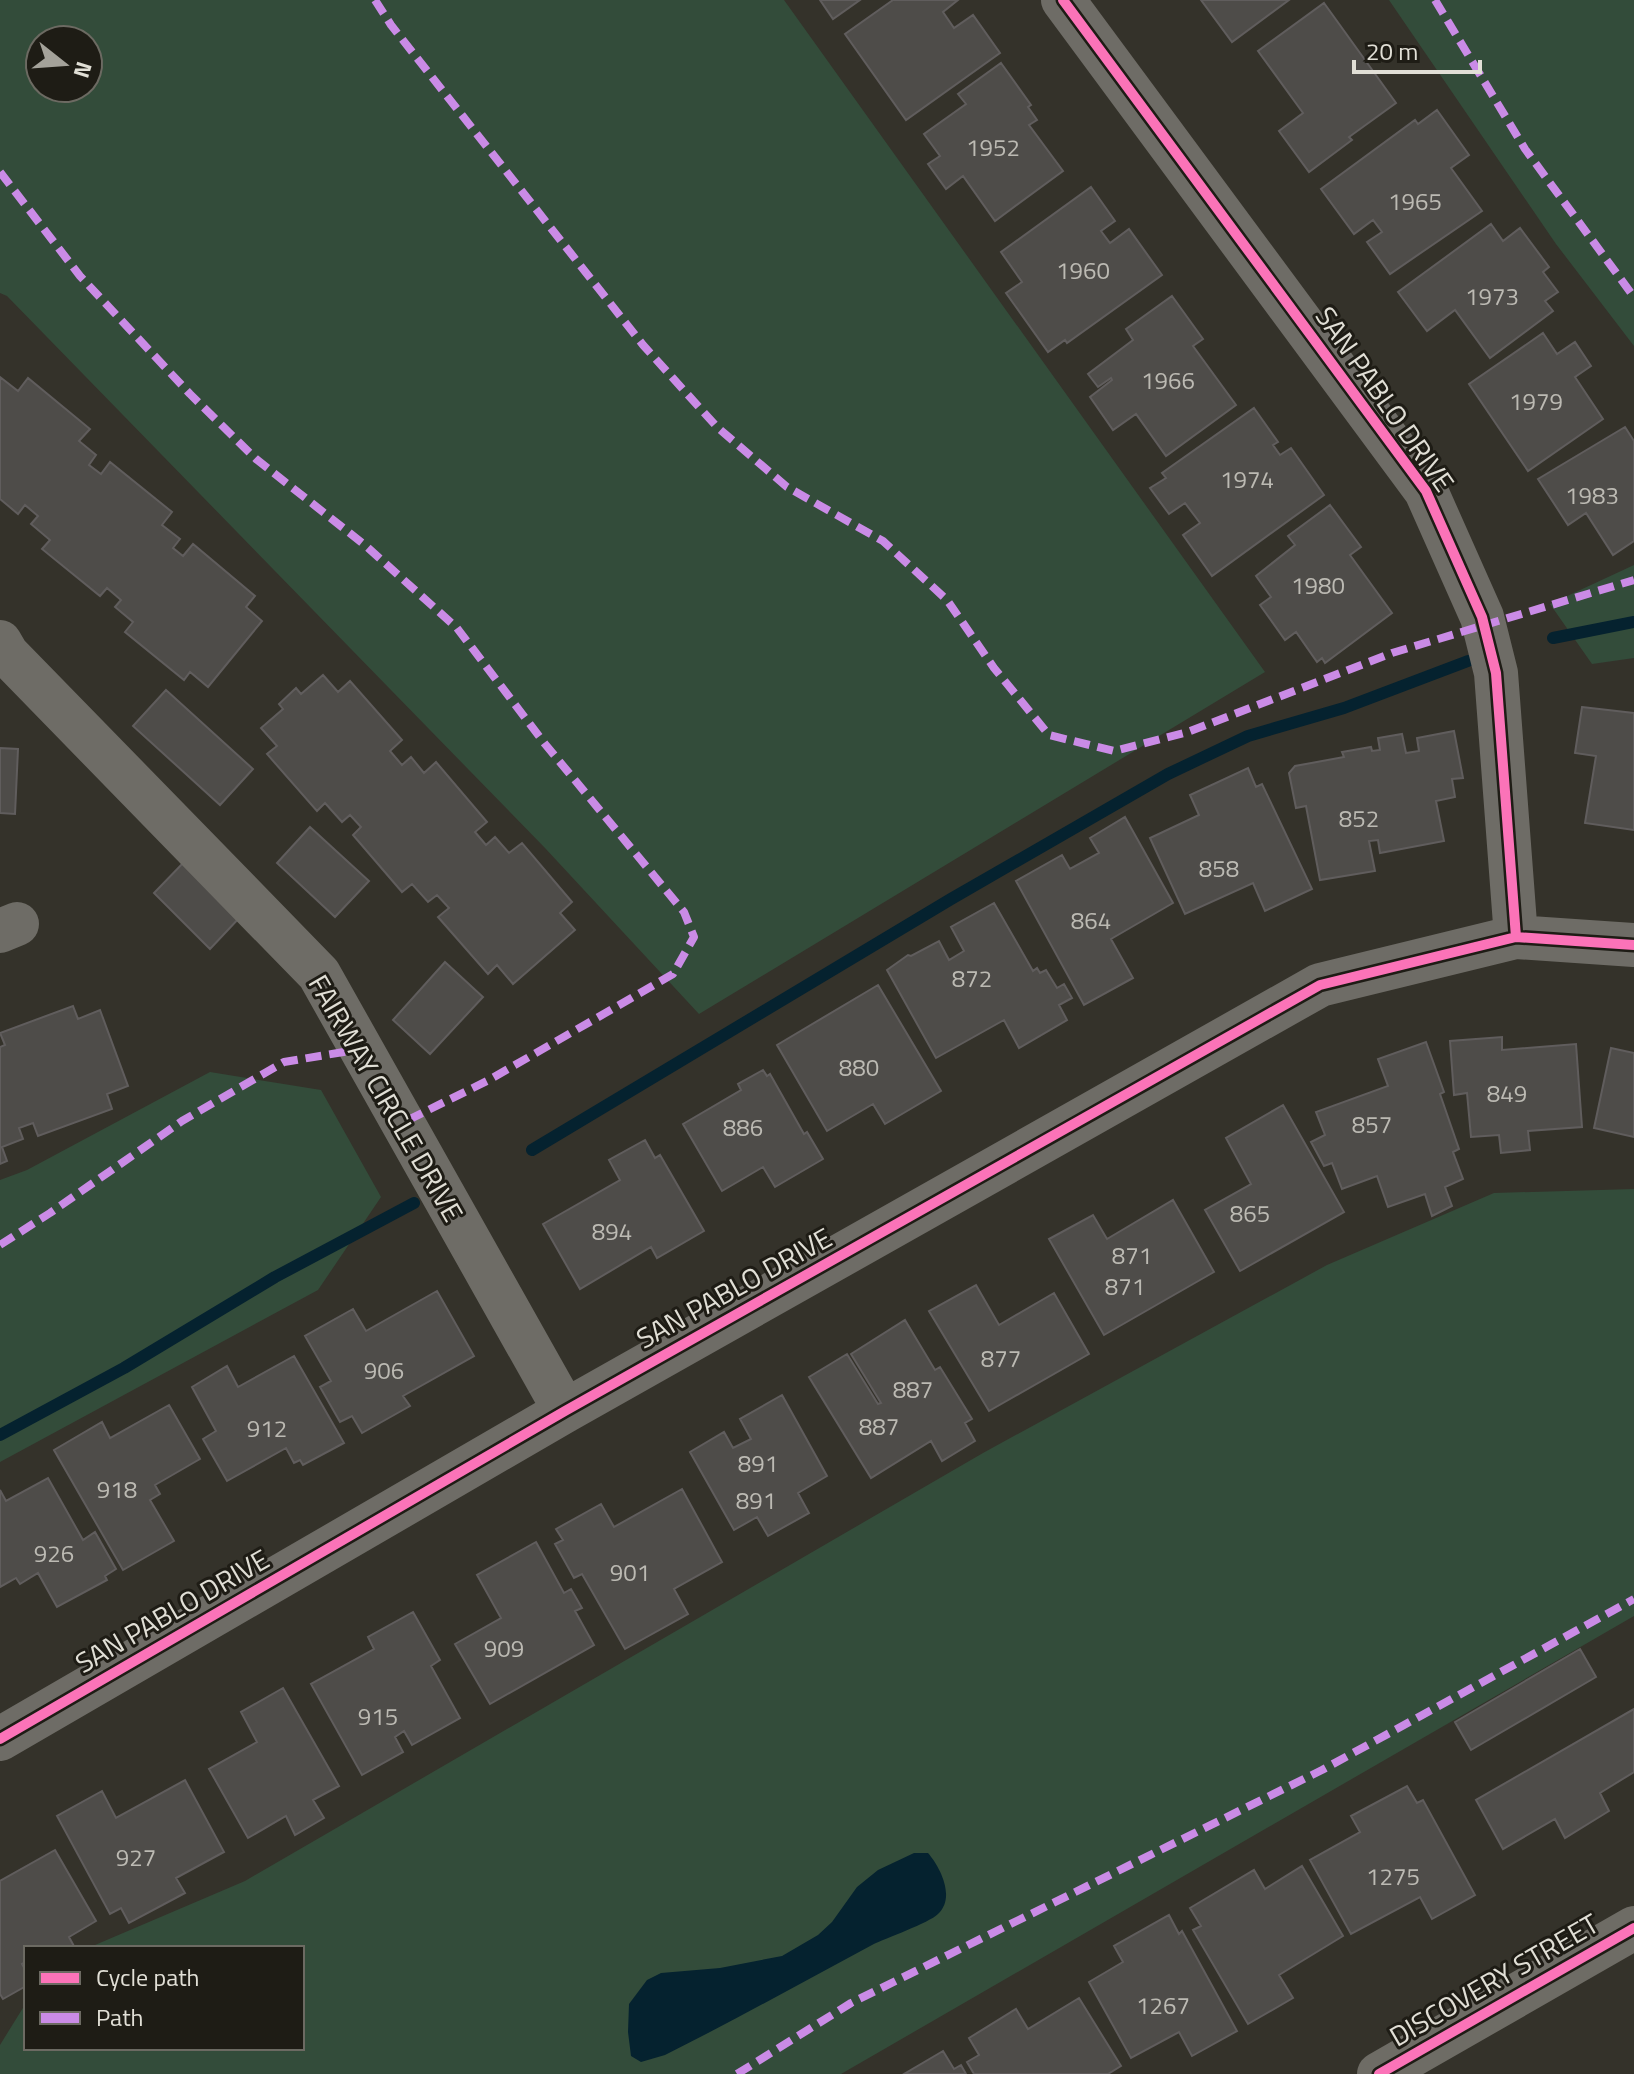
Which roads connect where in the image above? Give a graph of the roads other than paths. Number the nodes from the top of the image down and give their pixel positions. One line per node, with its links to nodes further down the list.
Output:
1 (1063, 0): 4 (street, SAN PABLO DRIVE)
2 (0, 642): 3 (street, FAIRWAY CIRCLE DRIVE)
3 (17, 680): 6 (street, FAIRWAY CIRCLE DRIVE)
4 (1516, 937): 5 (street, SAN PABLO DRIVE); 6 (street, SAN PABLO DRIVE)
5 (1634, 945)
6 (565, 1411): 7 (street, SAN PABLO DRIVE)
7 (0, 1739)
8 (1634, 1928): 9 (main road, DISCOVERY STREET)
9 (1379, 2074)

